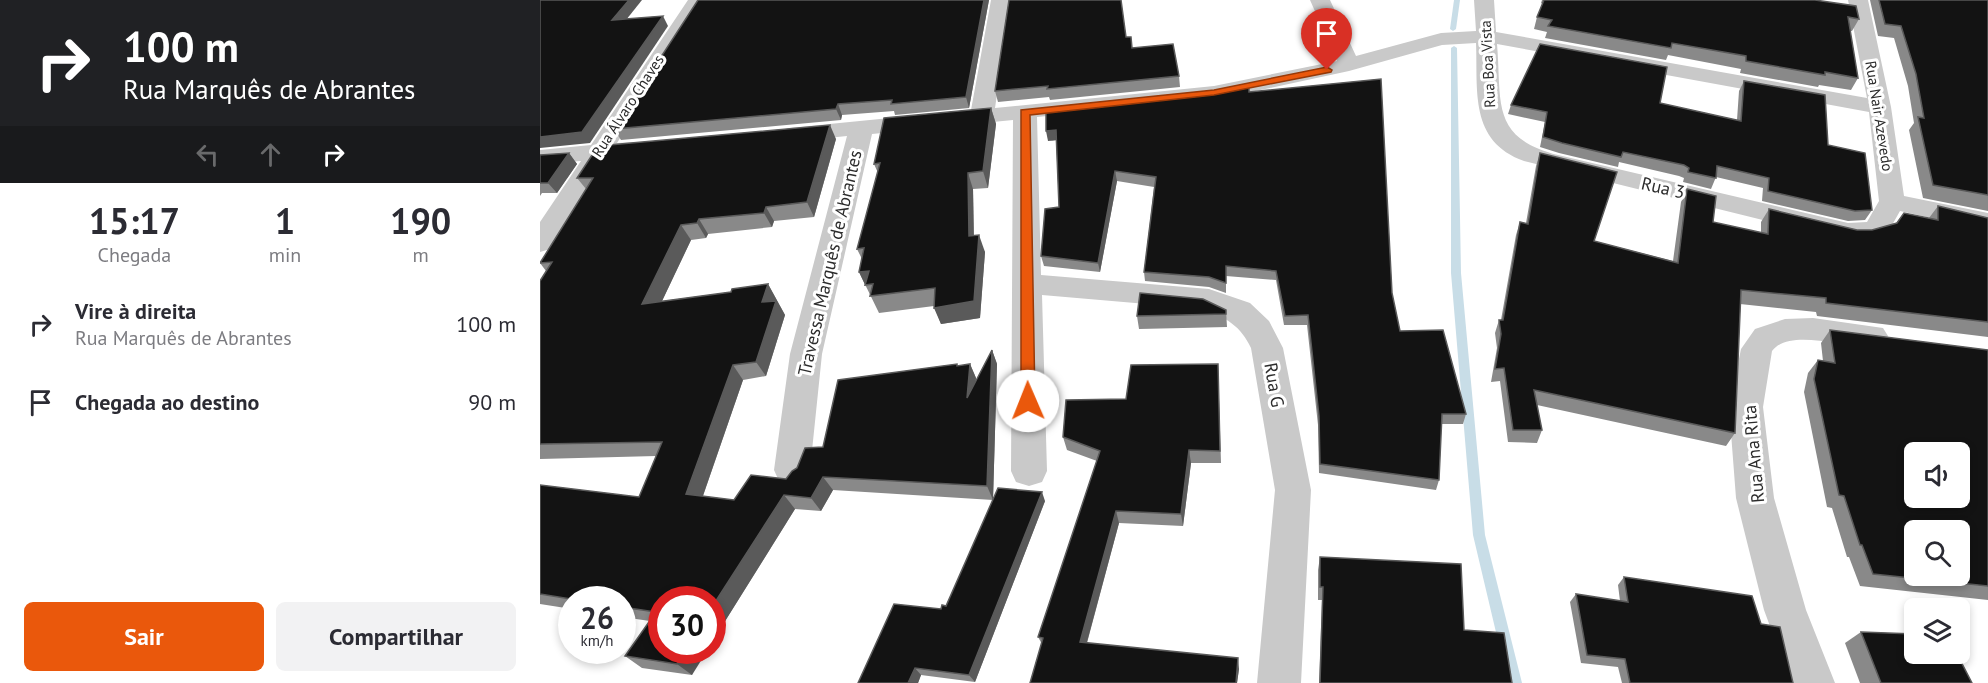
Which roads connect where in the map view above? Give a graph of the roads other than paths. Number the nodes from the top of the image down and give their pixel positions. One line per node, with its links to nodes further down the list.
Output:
1 (698, 0): 14 (street, Rua Álvaro Chaves)
2 (1001, 0): 10 (street)
3 (1320, 0): 7 (street)
4 (1484, 0): 6 (street, Rua Boa Vista)
5 (1853, 7): 8 (street, Rua Nair Azevedo)
6 (1487, 36): 7 (street); 8 (street); 16 (street, Rua Boa Vista)
7 (1349, 65): 9 (street)
8 (1880, 107): 17 (street, Rua Nair Azevedo)
9 (1025, 112): 10 (street); 20 (street)
10 (982, 117): 11 (street)
11 (861, 128): 12 (street); 22 (street, Travessa Marquês de Abrantes)
12 (769, 137)
13 (654, 147): 14 (street)
14 (597, 153): 15 (street); 19 (street, Rua Álvaro Chaves)
15 (540, 157)
16 (1554, 162): 17 (street, Rua 3)
17 (1892, 201): 18 (street)
18 (1988, 222)
19 (540, 243)
20 (1026, 284): 23 (street); 24 (street, Rua G)
21 (1906, 341): 25 (street, Rua Ana Rita)
22 (792, 470)
23 (1029, 471)
24 (1280, 683)
25 (1813, 683)

